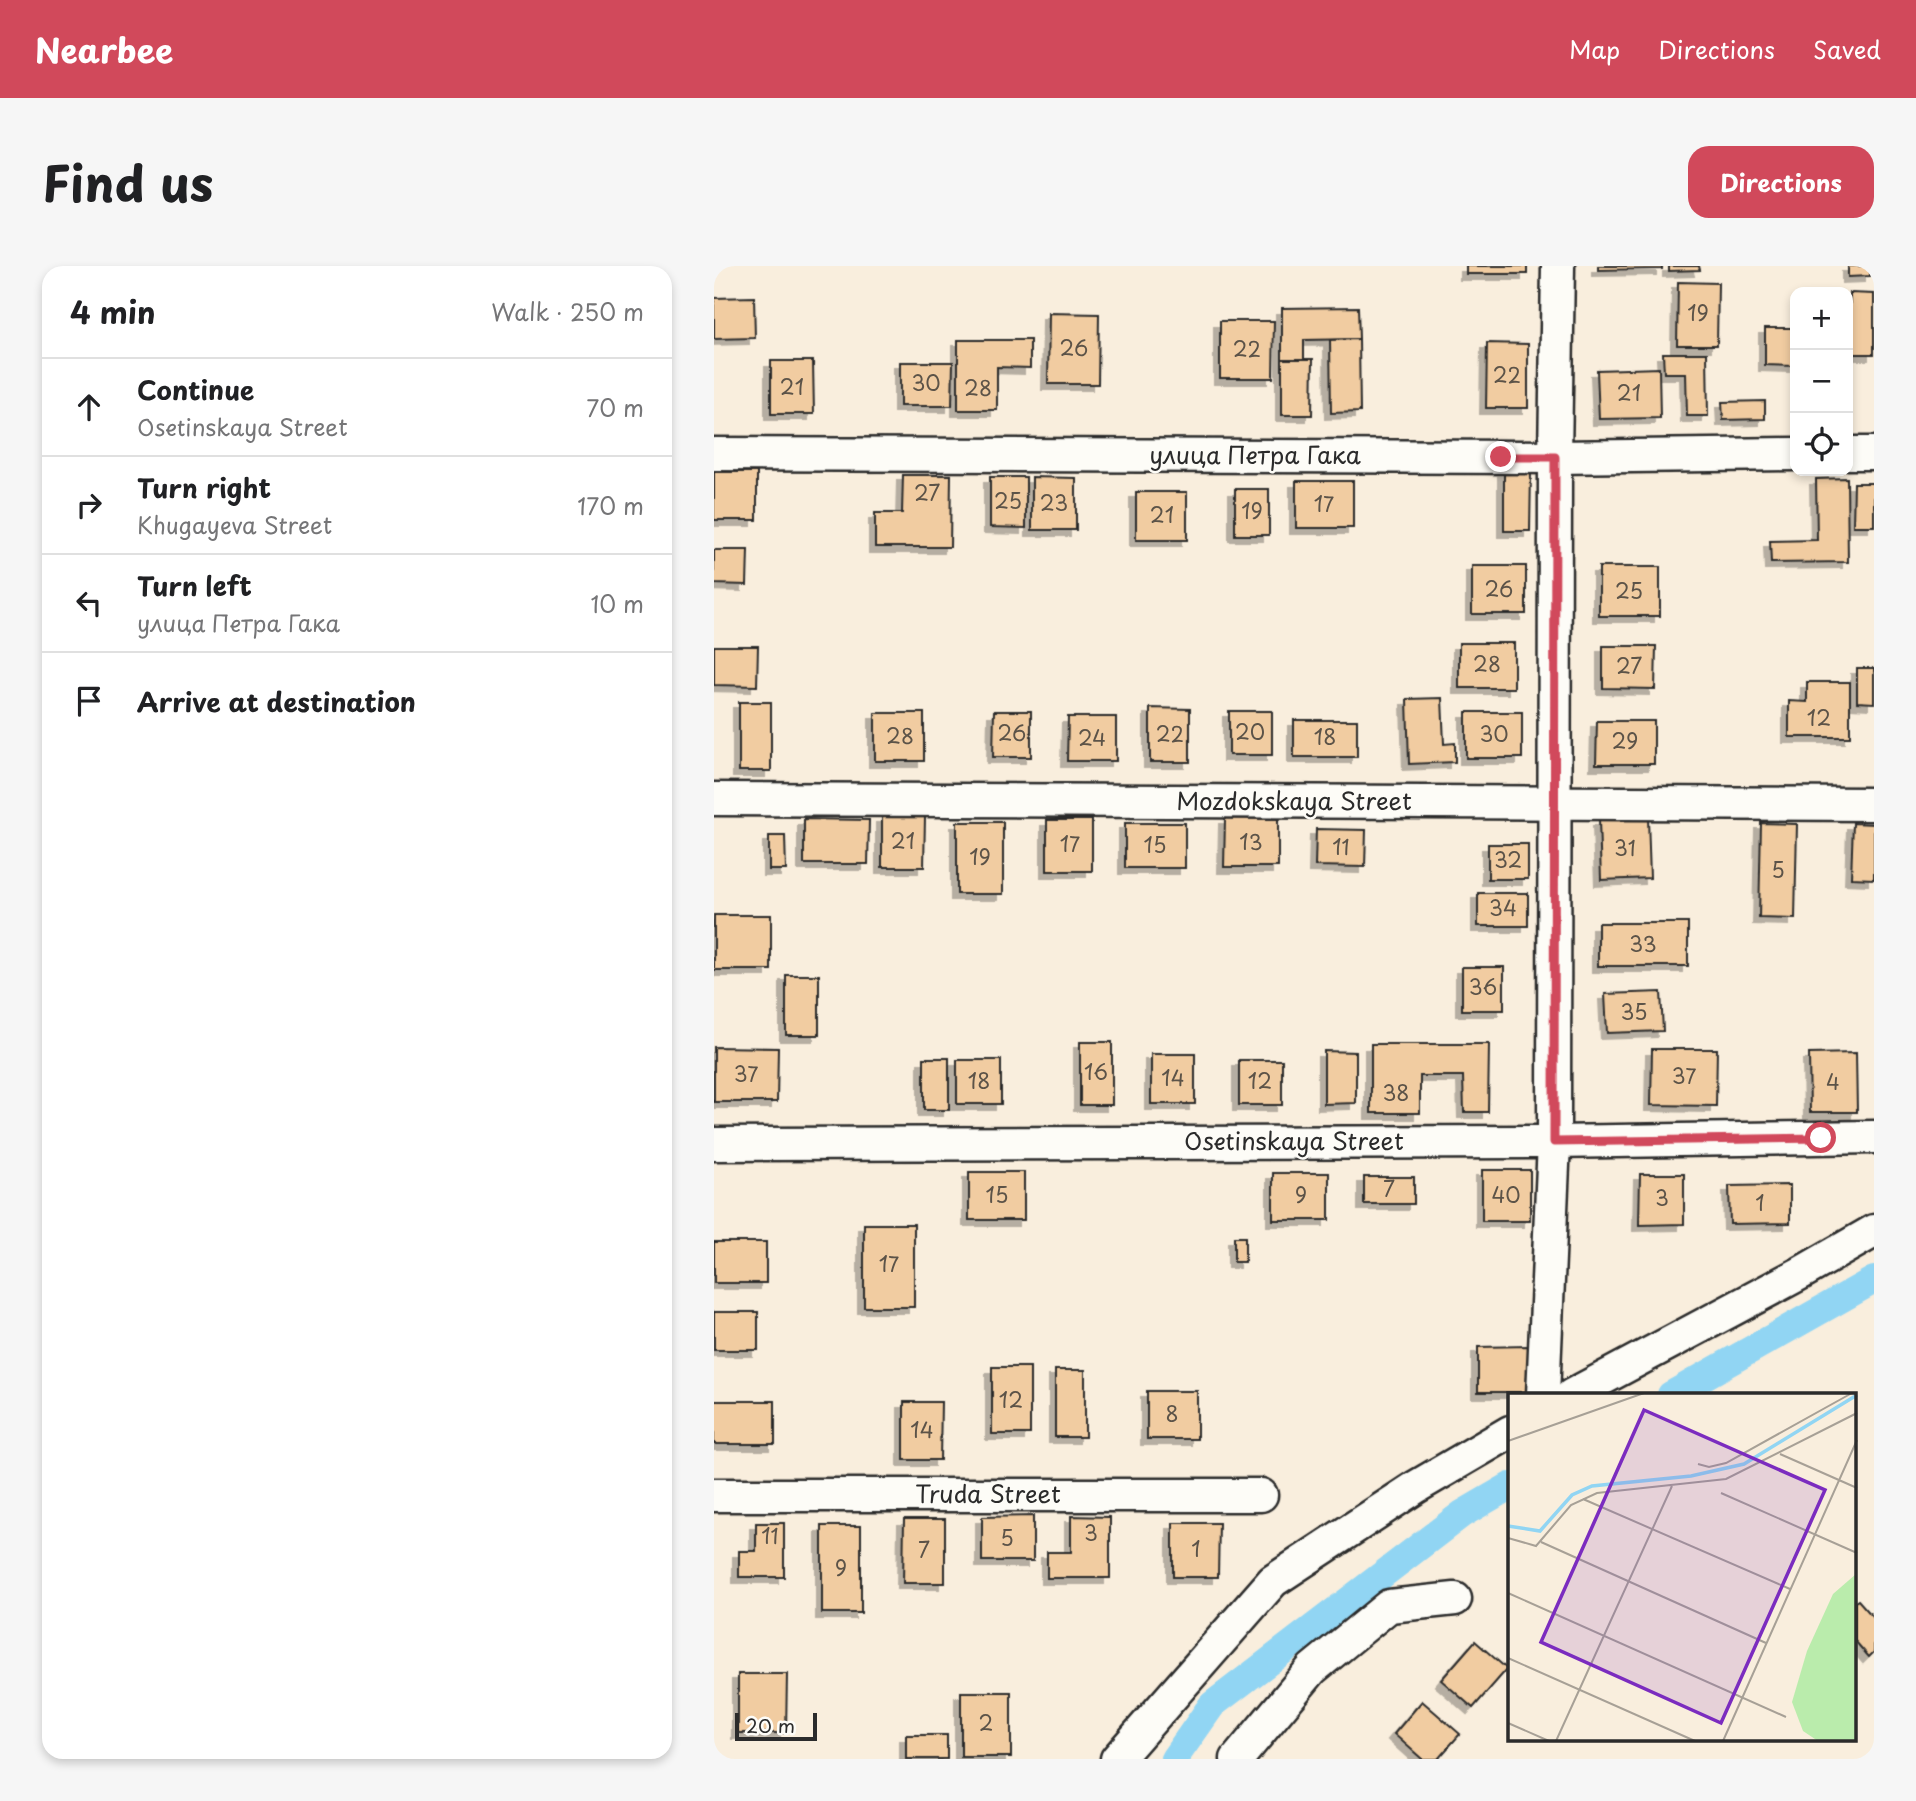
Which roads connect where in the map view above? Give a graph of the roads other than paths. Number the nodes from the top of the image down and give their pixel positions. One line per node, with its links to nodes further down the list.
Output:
1 (1558, 266): 6 (street)
2 (1853, 453): 3 (street)
3 (1874, 453)
4 (714, 454): 6 (street, улица Петра Гака)
5 (1790, 454): 6 (street, улица Петра Гака)
6 (1555, 457): 8 (street)
7 (714, 799): 8 (street, Mozdokskaya Street)
8 (1555, 803): 9 (street, Mozdokskaya Street); 11 (street)
9 (1874, 804)
10 (1874, 1137): 11 (street, Osetinskaya Street)
11 (1554, 1142): 12 (street, Osetinskaya Street); 14 (street)
12 (714, 1144)
13 (1874, 1231): 15 (street)
14 (1543, 1393)
15 (1576, 1393)
16 (1508, 1433): 20 (street)
17 (714, 1495): 18 (street, Truda Street)
18 (1261, 1495)
19 (1455, 1599): 21 (street)
20 (1117, 1759)
21 (1237, 1759)

